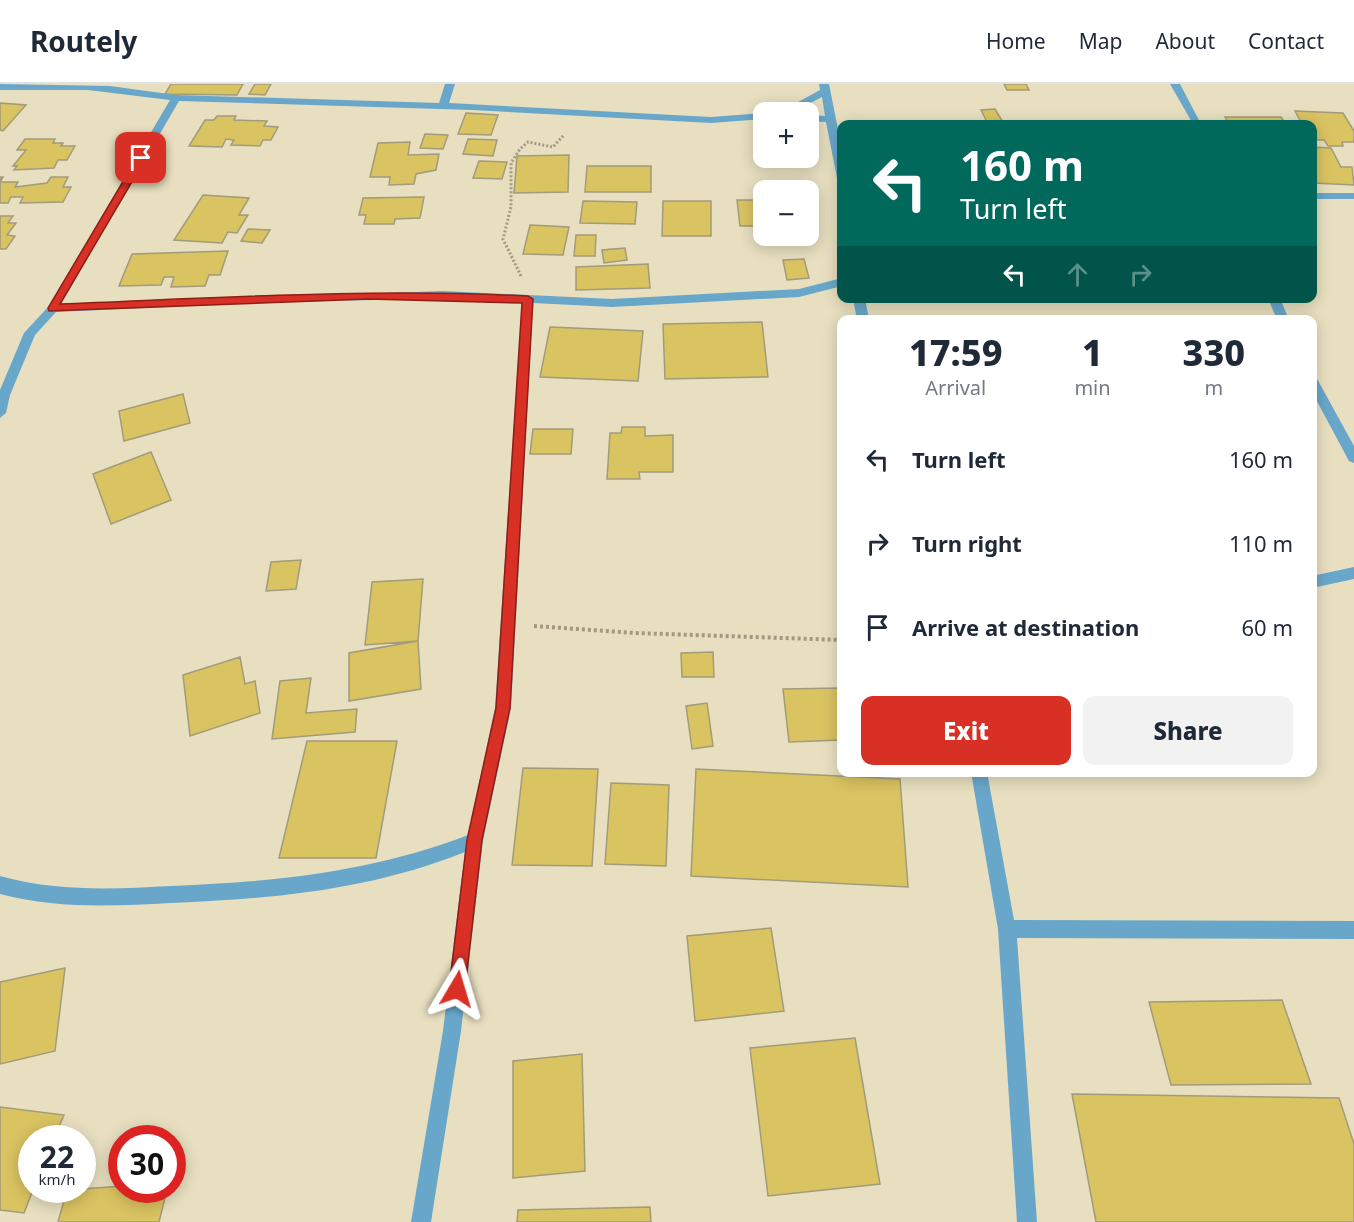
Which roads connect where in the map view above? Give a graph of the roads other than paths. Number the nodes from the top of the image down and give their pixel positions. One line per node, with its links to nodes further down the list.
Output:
1 (450, 84): 8 (street)
2 (1175, 84): 12 (street)
3 (85, 85): 4 (street); 6 (street)
4 (0, 87)
5 (825, 88): 7 (street); 11 (street)
6 (177, 98): 8 (street); 18 (street)
7 (803, 102)
8 (443, 107): 9 (street)
9 (753, 117)
10 (819, 118): 11 (street)
11 (830, 119): 13 (street)
12 (1195, 120)
13 (837, 153)
14 (1317, 196): 15 (street)
15 (1354, 196)
16 (837, 283): 17 (street)
17 (528, 299): 18 (street); 25 (street)
18 (53, 308): 20 (street)
19 (1317, 389): 21 (street)
20 (0, 413)
21 (1354, 458)
22 (1354, 573): 23 (street)
23 (1317, 581)
24 (980, 777): 27 (street)
25 (475, 840): 26 (street); 29 (street)
26 (0, 885)
27 (1007, 929): 28 (street); 30 (street)
28 (1354, 930)
29 (421, 1222)
30 (1028, 1222)

